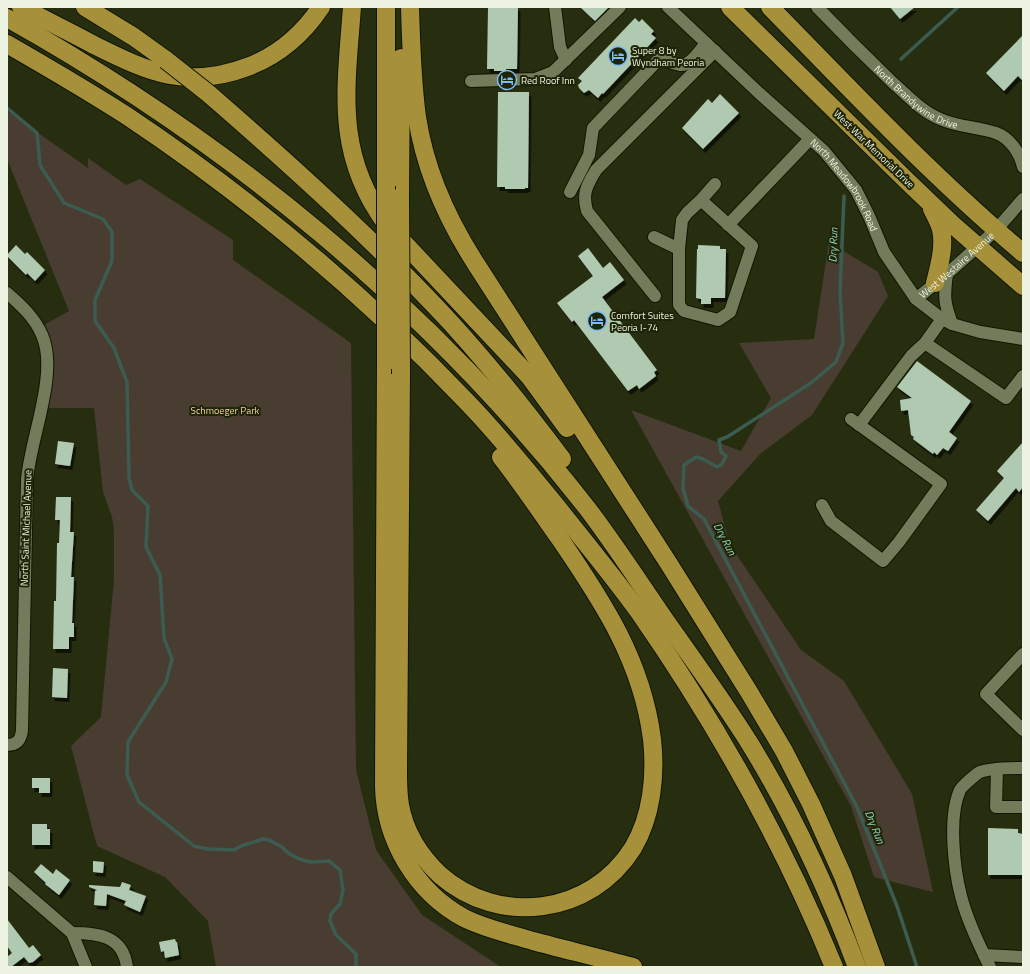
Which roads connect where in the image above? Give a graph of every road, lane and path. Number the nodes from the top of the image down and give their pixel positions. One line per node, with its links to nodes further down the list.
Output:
1 (21, 7): 3 (highway)
2 (85, 7): 47 (highway, bridge)
3 (322, 7)
4 (352, 7): 49 (highway)
5 (379, 7): 24 (highway)
6 (386, 7): 24 (highway)
7 (401, 7): 45 (highway, bridge)
8 (410, 7): 49 (highway)
9 (555, 7): 19 (street)
10 (620, 7): 19 (street)
11 (668, 7): 17 (street, North Meadowbrook Road)
12 (730, 7): 29 (highway, West War Memorial Drive)
13 (770, 7): 31 (highway)
14 (817, 7): 23 (street, North Brandywine Drive)
15 (7, 18): 47 (highway)
16 (7, 44): 21 (highway)
17 (710, 47): 22 (street, North Meadowbrook Road); 26 (street); 39 (street)
18 (7, 55): 21 (highway)
19 (566, 60): 20 (street)
20 (471, 81)
21 (107, 103): 45 (highway)
22 (810, 139): 30 (street); 40 (street, North Meadowbrook Road)
23 (1023, 167)
24 (386, 179): 61 (highway, bridge)
25 (715, 184): 28 (street)
26 (570, 192)
27 (1023, 199): 31 (street)
28 (701, 200): 30 (street); 34 (street)
29 (929, 202): 33 (highway, West War Memorial Drive); 36 (highway)
30 (728, 225): 34 (street)
31 (996, 230): 33 (street, West Westaire Avenue); 35 (highway)
32 (654, 237): 34 (street)
33 (976, 246): 36 (street, West Westaire Avenue); 37 (highway, West War Memorial Drive)
34 (679, 249)
35 (1023, 253)
36 (941, 278): 40 (street, West Westaire Avenue); 41 (street)
37 (1023, 286)
38 (7, 293): 51 (street, North Saint Michael Avenue)
39 (656, 296)
40 (916, 299): 41 (street, North Meadowbrook Road)
41 (947, 321): 42 (street, North Meadowbrook Road); 43 (street)
42 (1023, 339)
43 (925, 343): 44 (street); 46 (street)
44 (1023, 376)
45 (468, 402): 62 (highway)
46 (822, 505)
47 (589, 511): 63 (highway)
48 (1023, 654): 50 (street)
49 (749, 692): 64 (highway)
50 (1023, 730)
51 (7, 745)
52 (1023, 768): 53 (street)
53 (997, 769): 54 (street); 57 (street)
54 (1023, 808)
55 (7, 877): 56 (street)
56 (72, 933): 59 (street); 60 (street)
57 (984, 955): 58 (street); 65 (street)
58 (1023, 957)
59 (86, 967)
60 (127, 967)
61 (633, 967)
62 (834, 967)
63 (857, 967)
64 (876, 967)
65 (990, 967)

